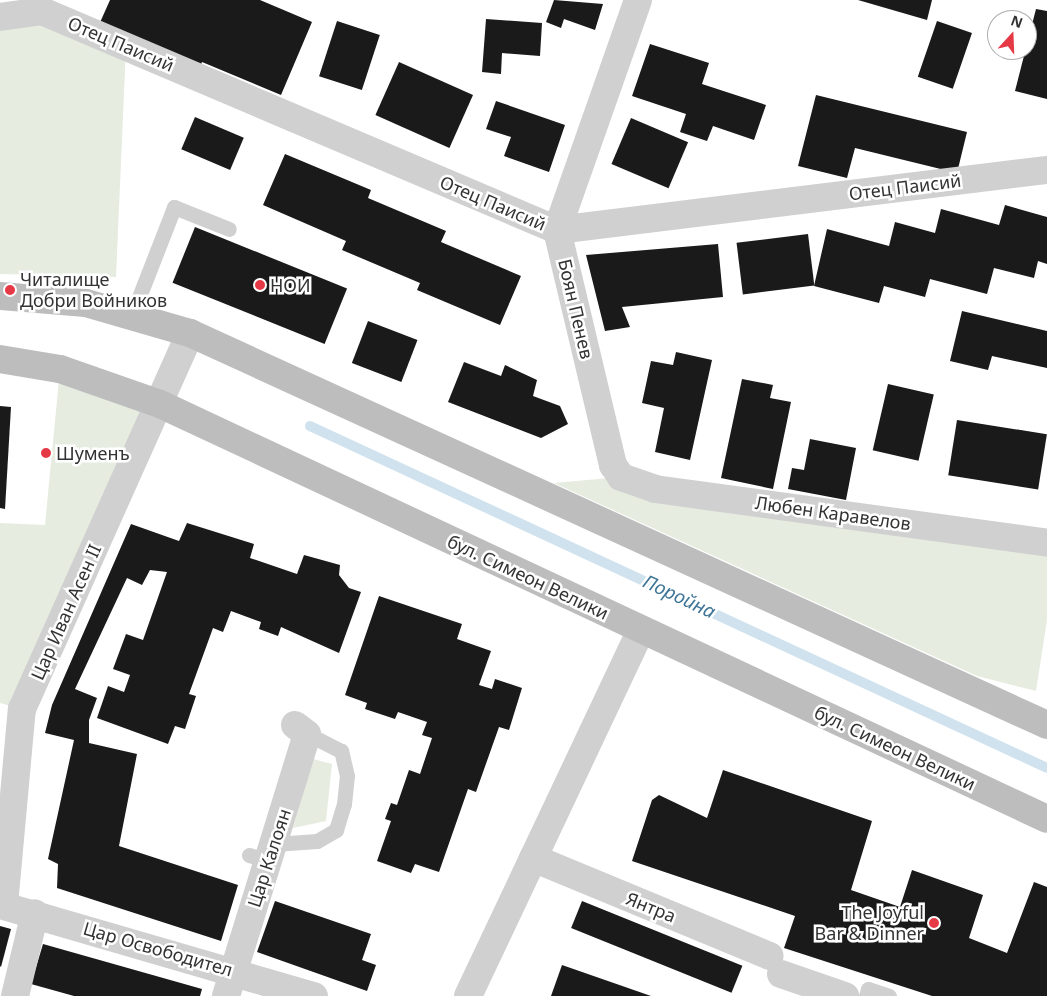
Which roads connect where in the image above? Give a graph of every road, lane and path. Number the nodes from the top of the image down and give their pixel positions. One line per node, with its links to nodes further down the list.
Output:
1 (638, 0): 6 (street)
2 (41, 6): 3 (street, Отец Паисий); 6 (street, Отец Паисий)
3 (0, 17)
4 (1047, 170): 6 (street, Отец Паисий)
5 (229, 229): 8 (lane)
6 (557, 230): 12 (street, Боян Пенев)
7 (0, 296): 8 (main road)
8 (132, 315): 9 (main road)
9 (190, 333): 11 (street, Цар Иван Асен II); 15 (main road)
10 (0, 359): 11 (main road, бул. Симеон Велики)
11 (160, 404): 14 (main road, бул. Симеон Велики); 20 (street, Цар Иван Асен II)
12 (621, 477): 13 (street, Любен Каравелов)
13 (1047, 543)
14 (641, 630): 17 (main road, бул. Симеон Велики); 19 (street)
15 (1047, 726)
16 (301, 729): 18 (street, Цар Калоян); 18 (lane)
17 (1047, 818)
18 (264, 854): 22 (street, Цар Калоян)
19 (533, 858): 25 (street); 26 (street, Янтра)
20 (2, 905): 21 (street, Цар Освободител)
21 (35, 913): 22 (street, Цар Освободител); 23 (street)
22 (229, 983): 24 (street, Цар Освободител)
23 (15, 996)
24 (314, 996)
25 (468, 996)
26 (845, 996)
27 (866, 996): 28 (lane)
28 (889, 996)

